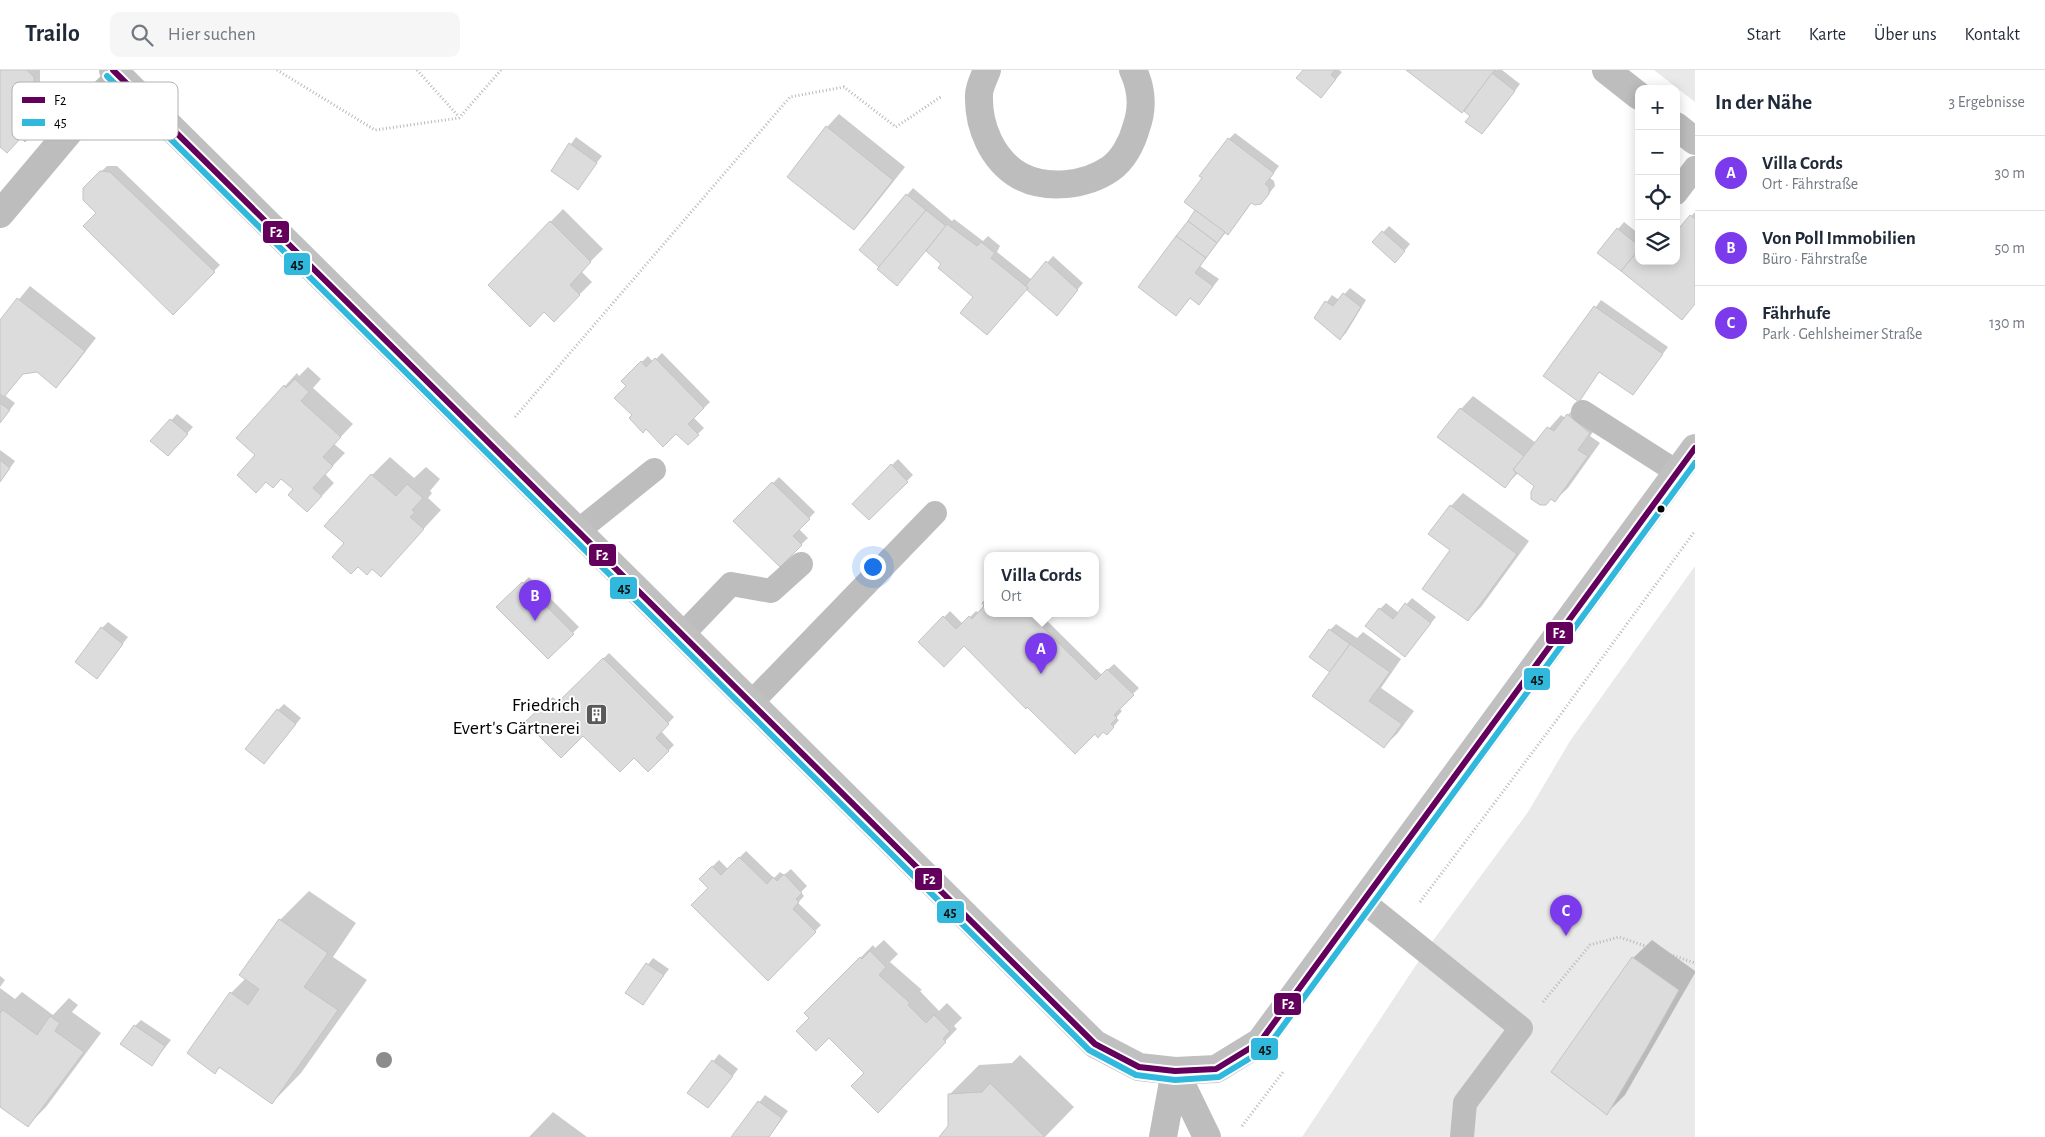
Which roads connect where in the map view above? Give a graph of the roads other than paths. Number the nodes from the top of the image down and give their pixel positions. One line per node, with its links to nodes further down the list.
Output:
1 (1606, 70): 6 (street)
2 (117, 73): 4 (street)
3 (1142, 74): 5 (street)
4 (126, 82)
5 (983, 82)
6 (1635, 93)
7 (1680, 129): 10 (street)
8 (178, 134): 19 (street)
9 (62, 140): 13 (street)
10 (1695, 141)
11 (1695, 168): 12 (lane)
12 (1680, 187)
13 (0, 214)
14 (1583, 412): 17 (lane)
15 (1695, 448): 17 (street)
16 (654, 470): 19 (lane)
17 (1677, 472): 23 (street)
18 (935, 513): 22 (lane)
19 (578, 531): 21 (street)
20 (801, 564): 21 (lane)
21 (682, 635): 22 (street)
22 (751, 703): 24 (street)
23 (1364, 902): 24 (street); 27 (lane)
24 (1175, 1072): 25 (street); 26 (street)
25 (1206, 1136)
26 (1163, 1137)
27 (1462, 1137)

